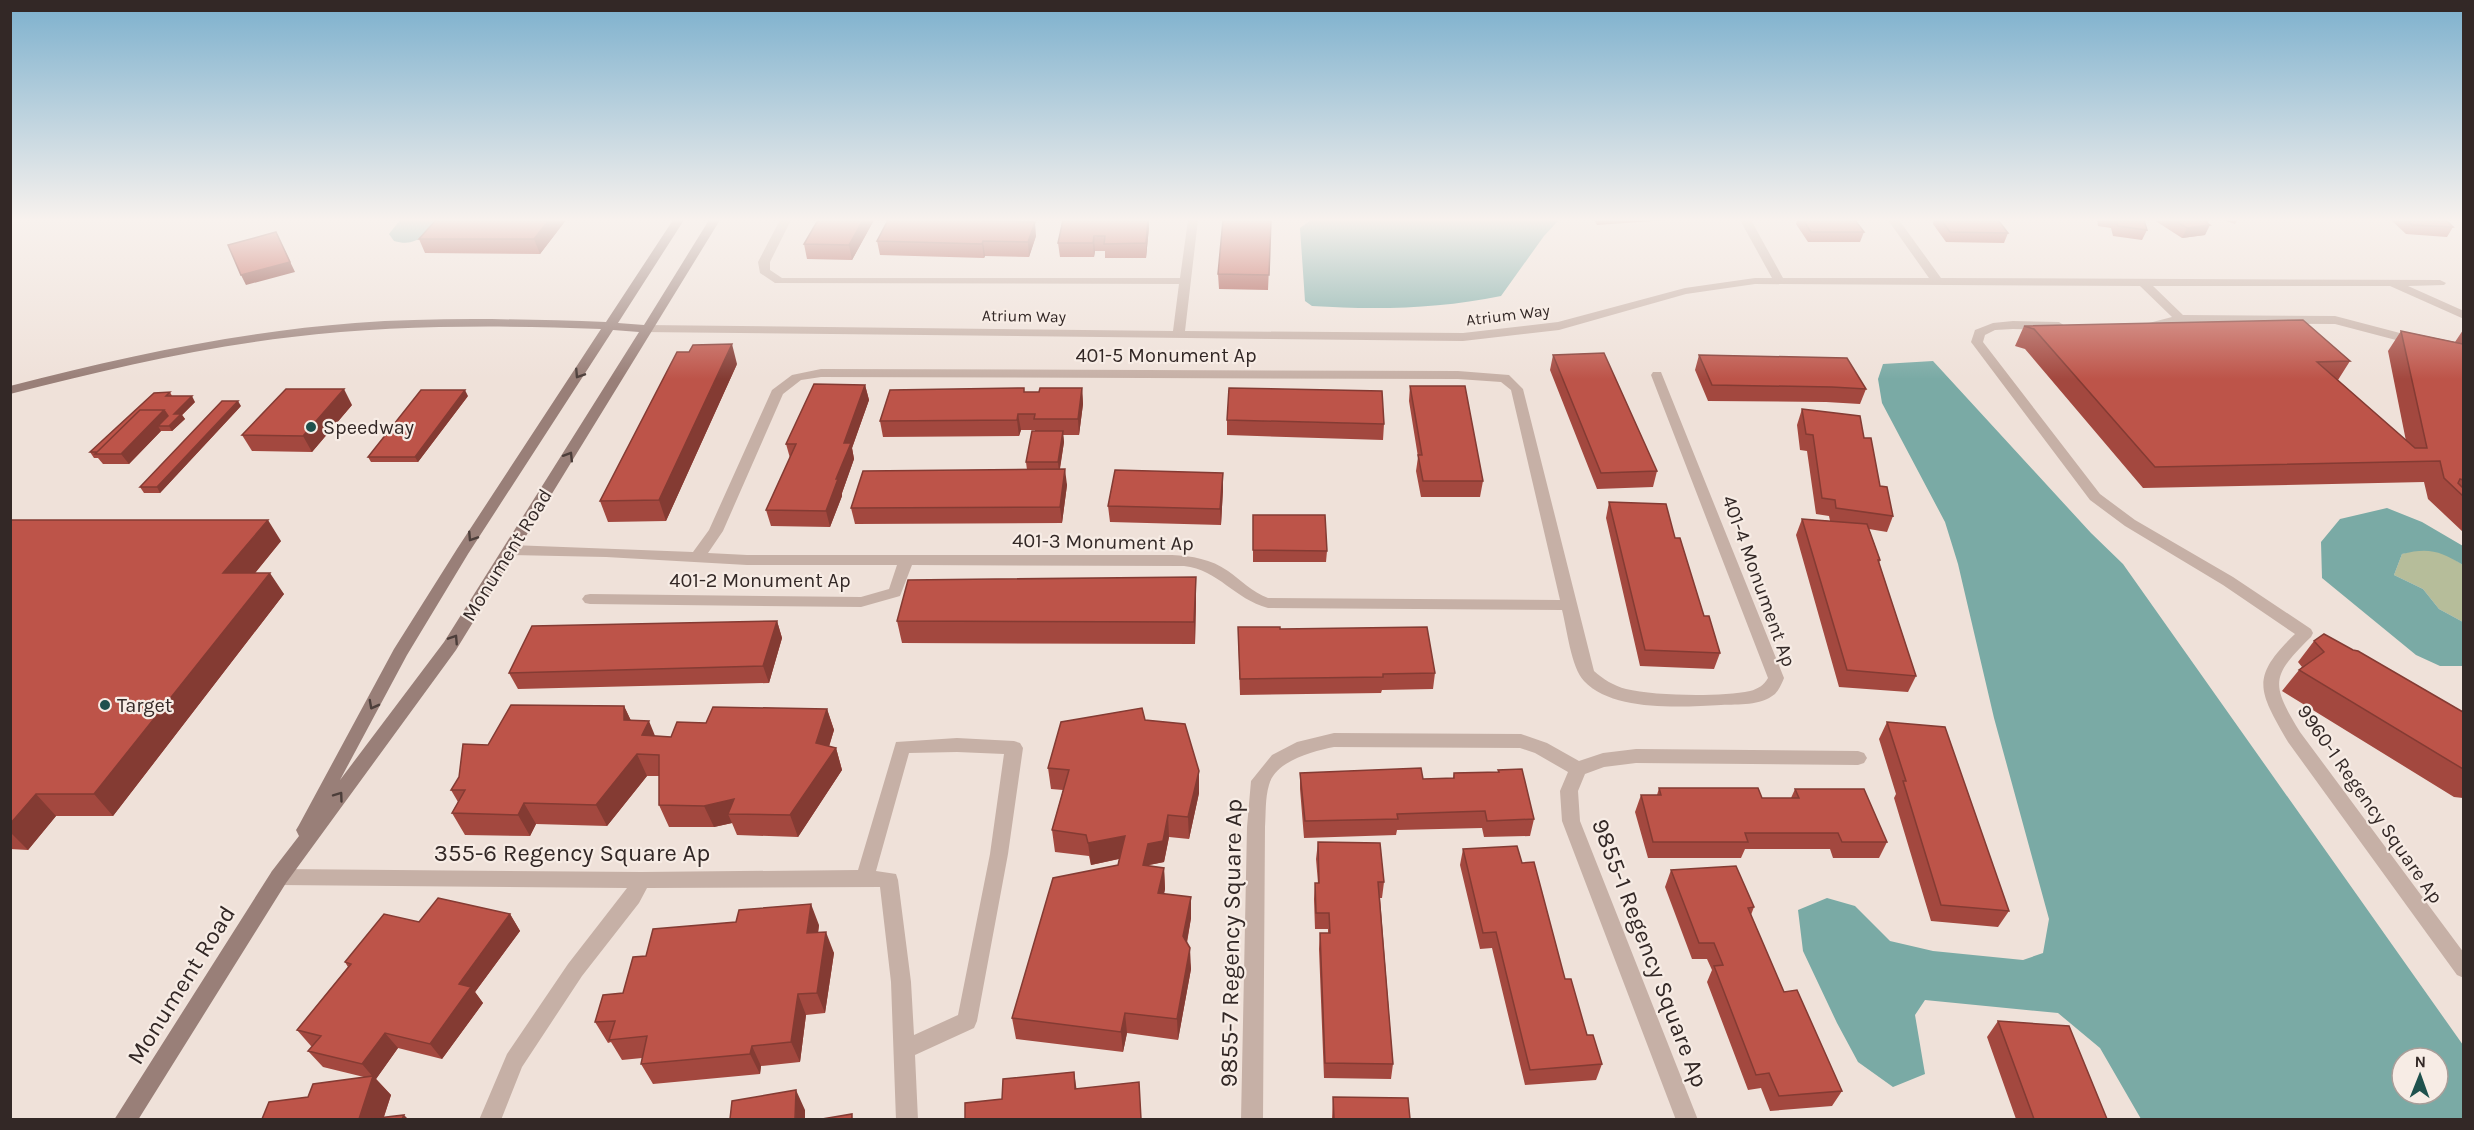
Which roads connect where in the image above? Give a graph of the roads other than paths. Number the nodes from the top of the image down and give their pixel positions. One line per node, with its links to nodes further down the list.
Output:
1 (645, 273): 15 (main road, Monument Road)
2 (681, 273): 18 (main road, Monument Road)
3 (768, 273): 8 (street)
4 (1185, 273): 8 (street)
5 (1775, 273): 7 (street)
6 (1932, 273): 9 (street)
7 (1779, 280): 9 (street, Atrium Way); 19 (street, Atrium Way)
8 (1184, 281): 19 (street)
9 (1938, 281): 10 (street, Atrium Way)
10 (2143, 282): 11 (street, Atrium Way); 14 (street)
11 (2392, 283): 12 (street, Atrium Way); 13 (street)
12 (2440, 283)
13 (2463, 316)
14 (2180, 319): 17 (street); 20 (street)
15 (611, 325): 18 (main road); 22 (main road); 30 (main road, Monument Road, one-way to 30)
16 (2077, 326): 33 (street, 9960-1 Regency Square Ap)
17 (2133, 326)
18 (646, 328): 19 (street, Atrium Way); 23 (main road, Monument Road, one-way to 18)
19 (1179, 334)
20 (2426, 344)
21 (1657, 375): 27 (street, 401-4 Monument Ap)
22 (10, 390)
23 (511, 550): 24 (street, 401-3 Monument Ap); 30 (main road, Monument Road, one-way to 23)
24 (697, 557): 25 (street, 401-3 Monument Ap); 27 (street, 401-5 Monument Ap)
25 (906, 562): 26 (street, 401-2 Monument Ap); 27 (street, 401-3 Monument Ap)
26 (590, 599)
27 (1568, 605)
28 (1858, 758): 29 (street)
29 (1578, 769): 38 (street, 9855-7 Regency Square Ap); 39 (street, 9855-1 Regency Square Ap)
30 (279, 877): 32 (street, 355-6 Regency Square Ap); 35 (main road, Monument Road)
31 (865, 878): 32 (street, 355-6 Regency Square Ap); 34 (street, 355-6 Regency Square Ap); 34 (street)
32 (642, 880): 36 (street)
33 (2463, 969)
34 (904, 1050): 37 (street)
35 (125, 1119)
36 (489, 1119)
37 (907, 1119)
38 (1252, 1119)
39 (1687, 1119)

